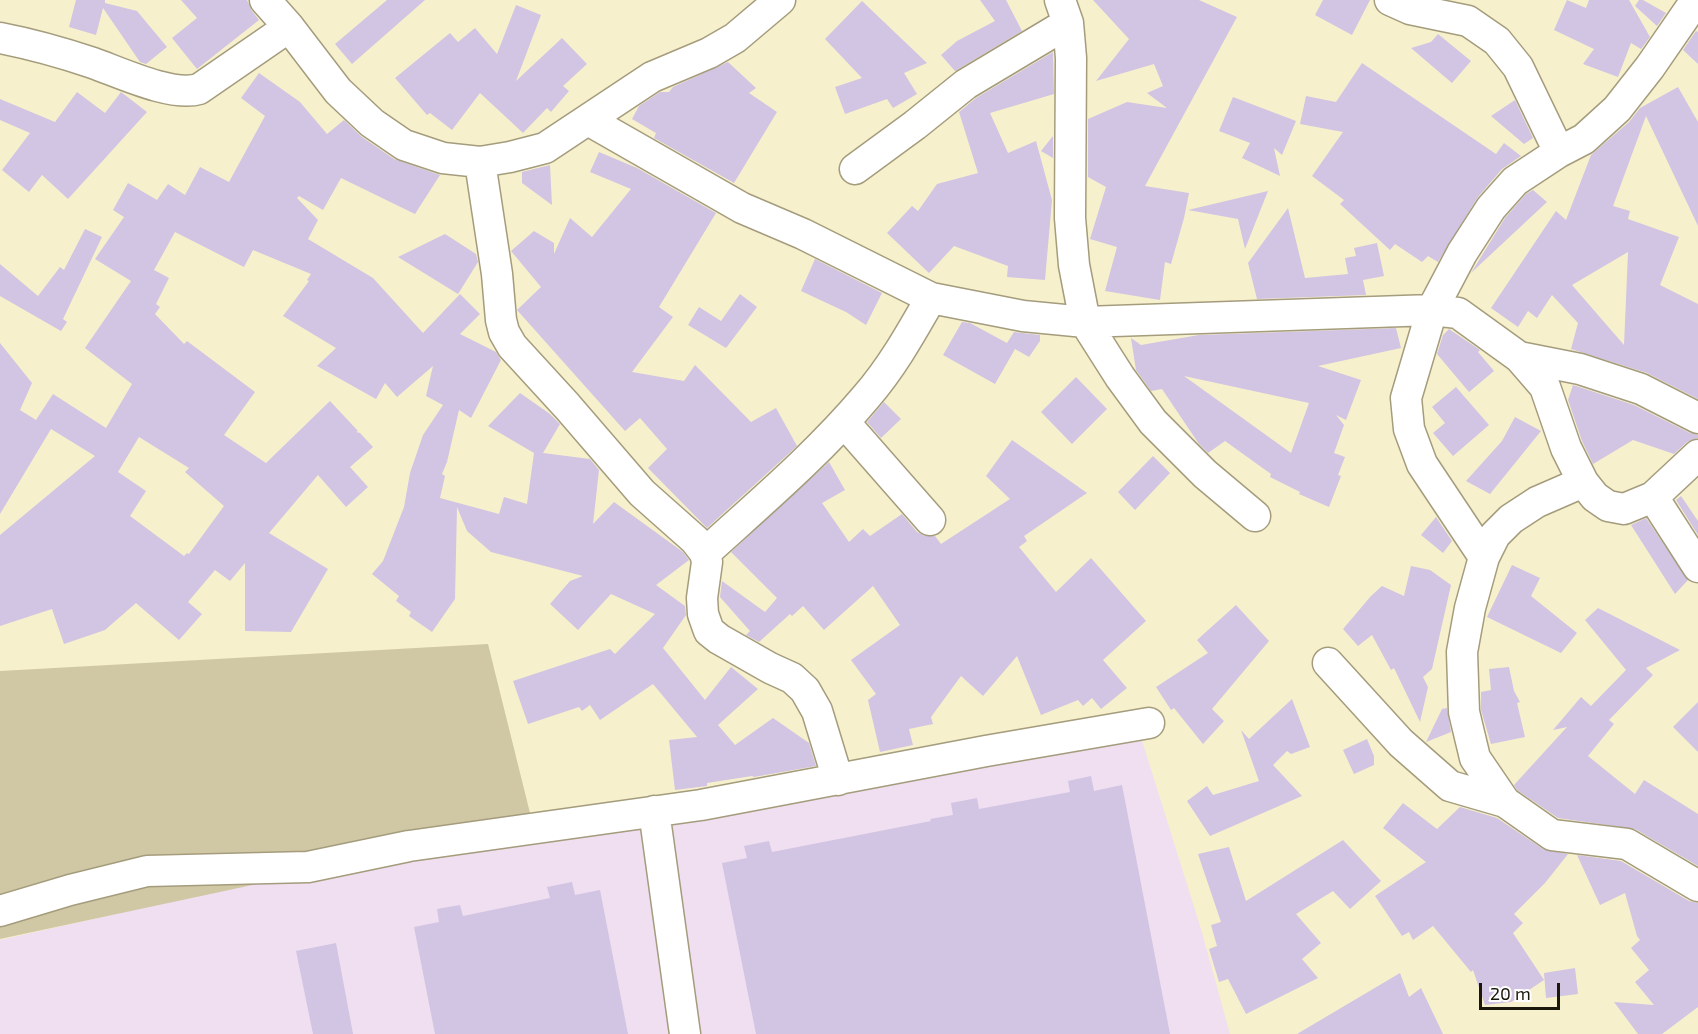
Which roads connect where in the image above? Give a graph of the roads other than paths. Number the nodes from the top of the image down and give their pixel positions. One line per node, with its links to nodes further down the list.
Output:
1 (265, 0): 6 (street)
2 (780, 0): 8 (street)
3 (1390, 0): 9 (street)
4 (1691, 4): 9 (street)
5 (1064, 12): 11 (street); 14 (street)
6 (289, 27): 7 (street); 10 (street)
7 (0, 38)
8 (588, 120): 10 (street); 12 (street)
9 (1559, 152): 13 (street)
10 (480, 162): 23 (street)
11 (855, 169)
12 (931, 298): 14 (street); 17 (street)
13 (1432, 310): 14 (street); 15 (street); 24 (street)
14 (1085, 322): 21 (street)
15 (1520, 357): 16 (street); 19 (street)
16 (1698, 418)
17 (844, 422): 22 (street); 23 (street)
18 (1698, 455): 20 (street)
19 (1583, 482): 20 (street); 24 (street)
20 (1653, 496): 25 (street)
21 (1255, 516)
22 (930, 520)
23 (705, 553): 28 (street)
24 (1484, 557): 29 (street)
25 (1698, 567)
26 (1328, 663): 29 (street)
27 (1149, 723): 28 (street)
28 (838, 780): 30 (street)
29 (1505, 802): 31 (street)
30 (654, 811): 32 (street); 33 (street)
31 (1698, 886)
32 (0, 911)
33 (685, 1034)

